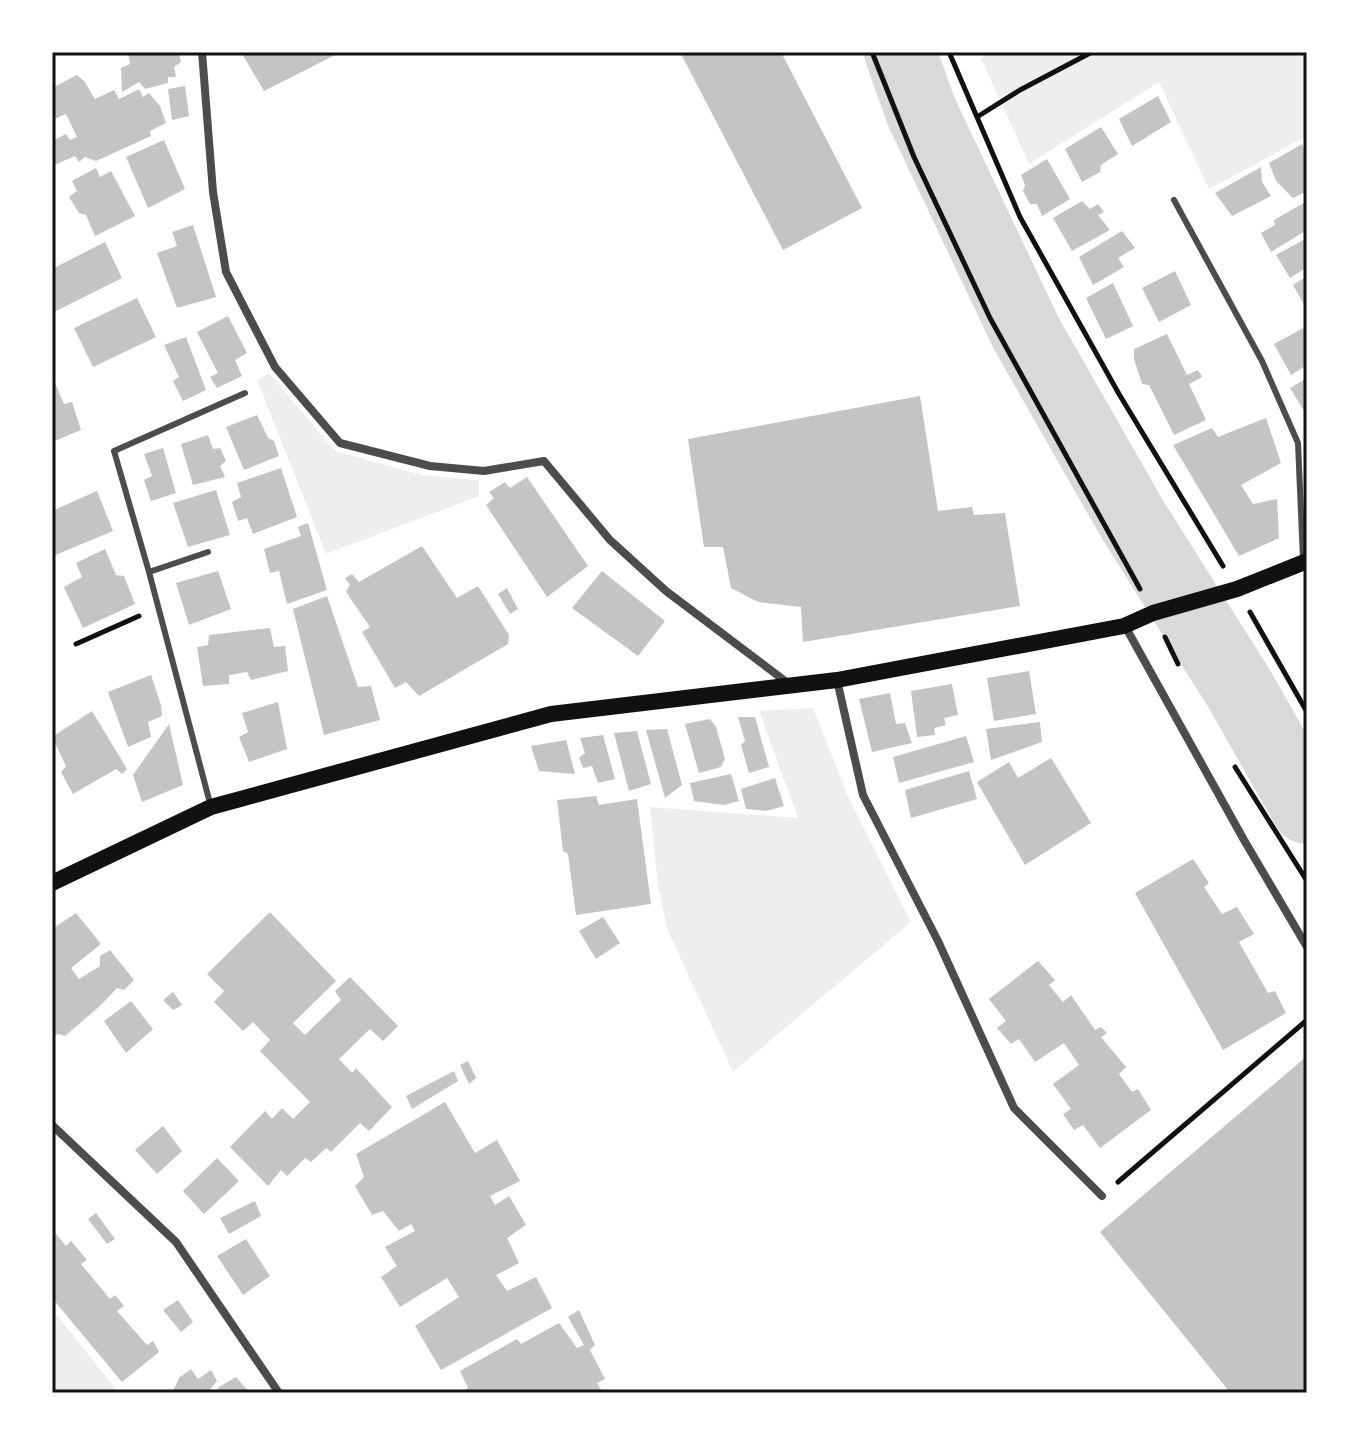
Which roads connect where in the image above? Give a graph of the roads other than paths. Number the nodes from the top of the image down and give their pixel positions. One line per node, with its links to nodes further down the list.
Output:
1 (202, 52): 9 (street)
2 (1174, 200): 5 (lane)
3 (245, 393): 6 (lane)
4 (208, 552): 6 (lane)
5 (1305, 562): 7 (main road)
6 (149, 572): 10 (lane)
7 (1124, 626): 8 (main road); 12 (street)
8 (837, 680): 9 (main road); 14 (street)
9 (789, 684): 10 (main road)
10 (211, 807): 11 (main road)
11 (52, 883)
12 (1307, 947)
13 (52, 1125): 15 (street)
14 (1102, 1196)
15 (279, 1393)

